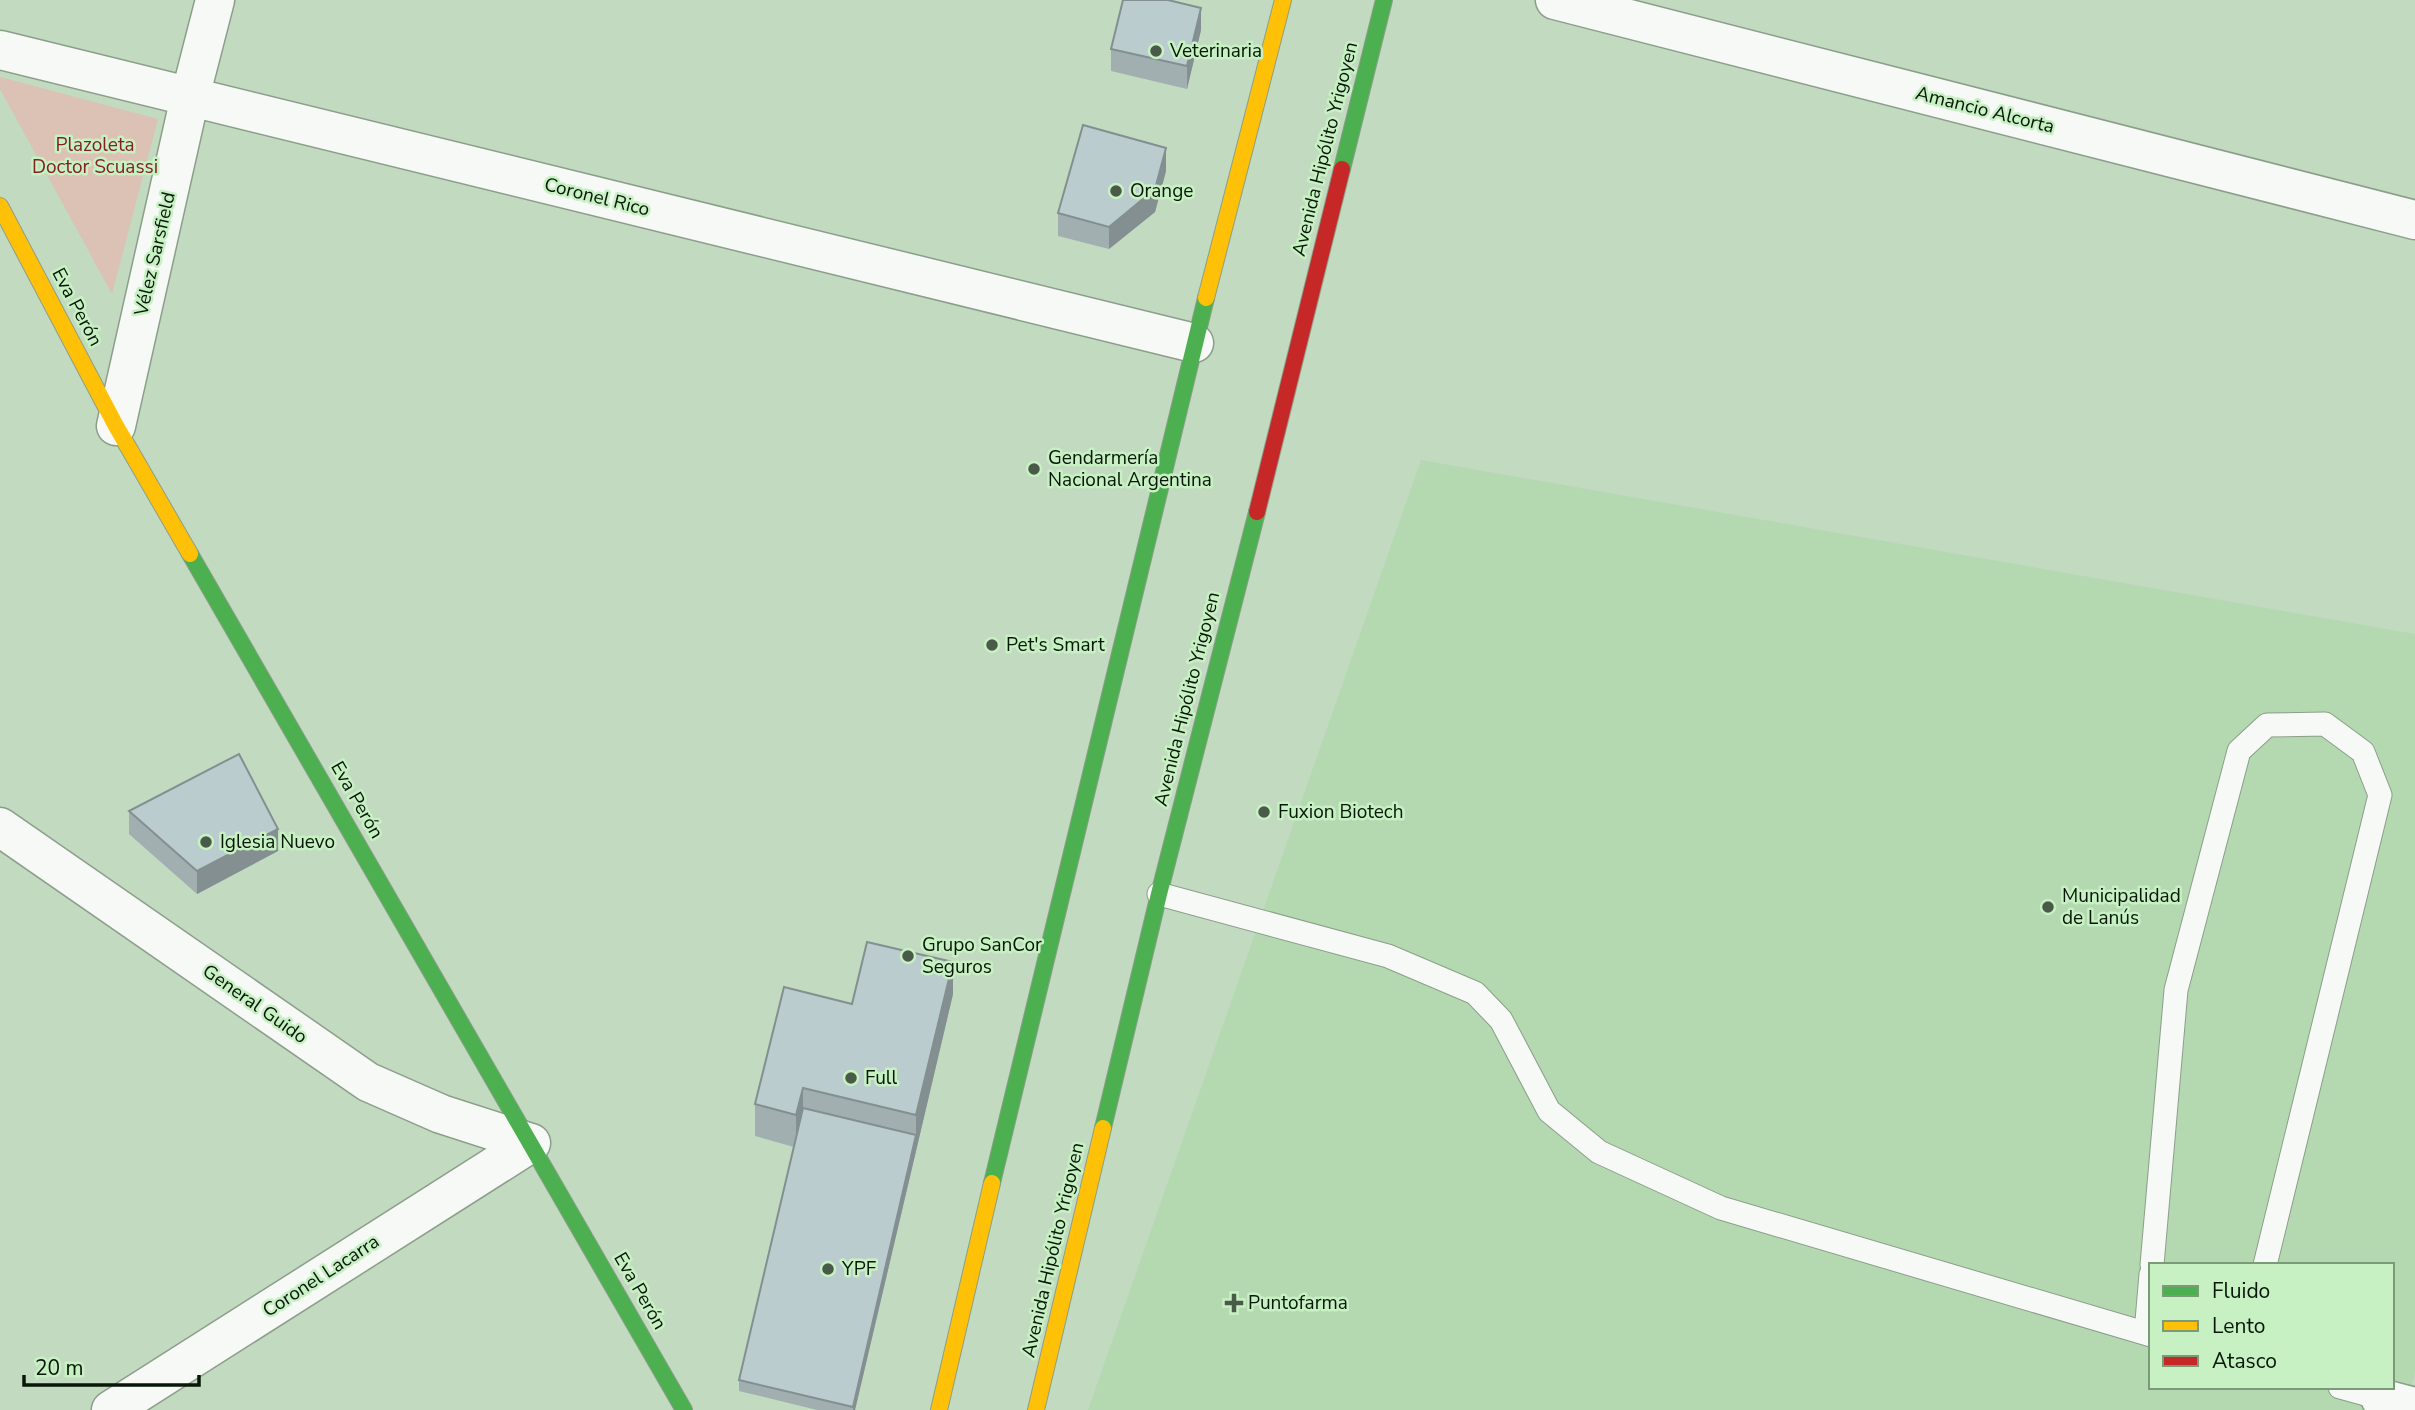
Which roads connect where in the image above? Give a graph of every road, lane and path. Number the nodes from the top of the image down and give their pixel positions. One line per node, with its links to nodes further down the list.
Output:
1 (215, 0): 6 (street, Vélez Sarsfield)
2 (1283, 0): 9 (main road)
3 (1384, 0): 12 (main road, Avenida Hipólito Yrigoyen)
4 (1555, 0): 8 (street, Amancio Alcorta)
5 (0, 50): 6 (street, Coronel Rico)
6 (190, 97): 9 (street, Coronel Rico); 10 (street, Vélez Sarsfield)
7 (0, 206): 10 (main road, Eva Perón)
8 (2415, 220)
9 (1194, 343): 22 (main road)
10 (116, 426): 13 (main road, Eva Perón)
11 (0, 827): 13 (street, General Guido)
12 (1159, 894): 17 (lane); 23 (main road, Avenida Hipólito Yrigoyen)
13 (531, 1143): 20 (street, Coronel Lacarra); 21 (main road, Eva Perón)
14 (2152, 1263): 15 (lane)
15 (2265, 1263)
16 (2149, 1314): 17 (lane)
17 (2148, 1334)
18 (2348, 1389): 19 (lane)
19 (2398, 1402)
20 (111, 1410)
21 (684, 1410)
22 (939, 1410)
23 (1036, 1410)

